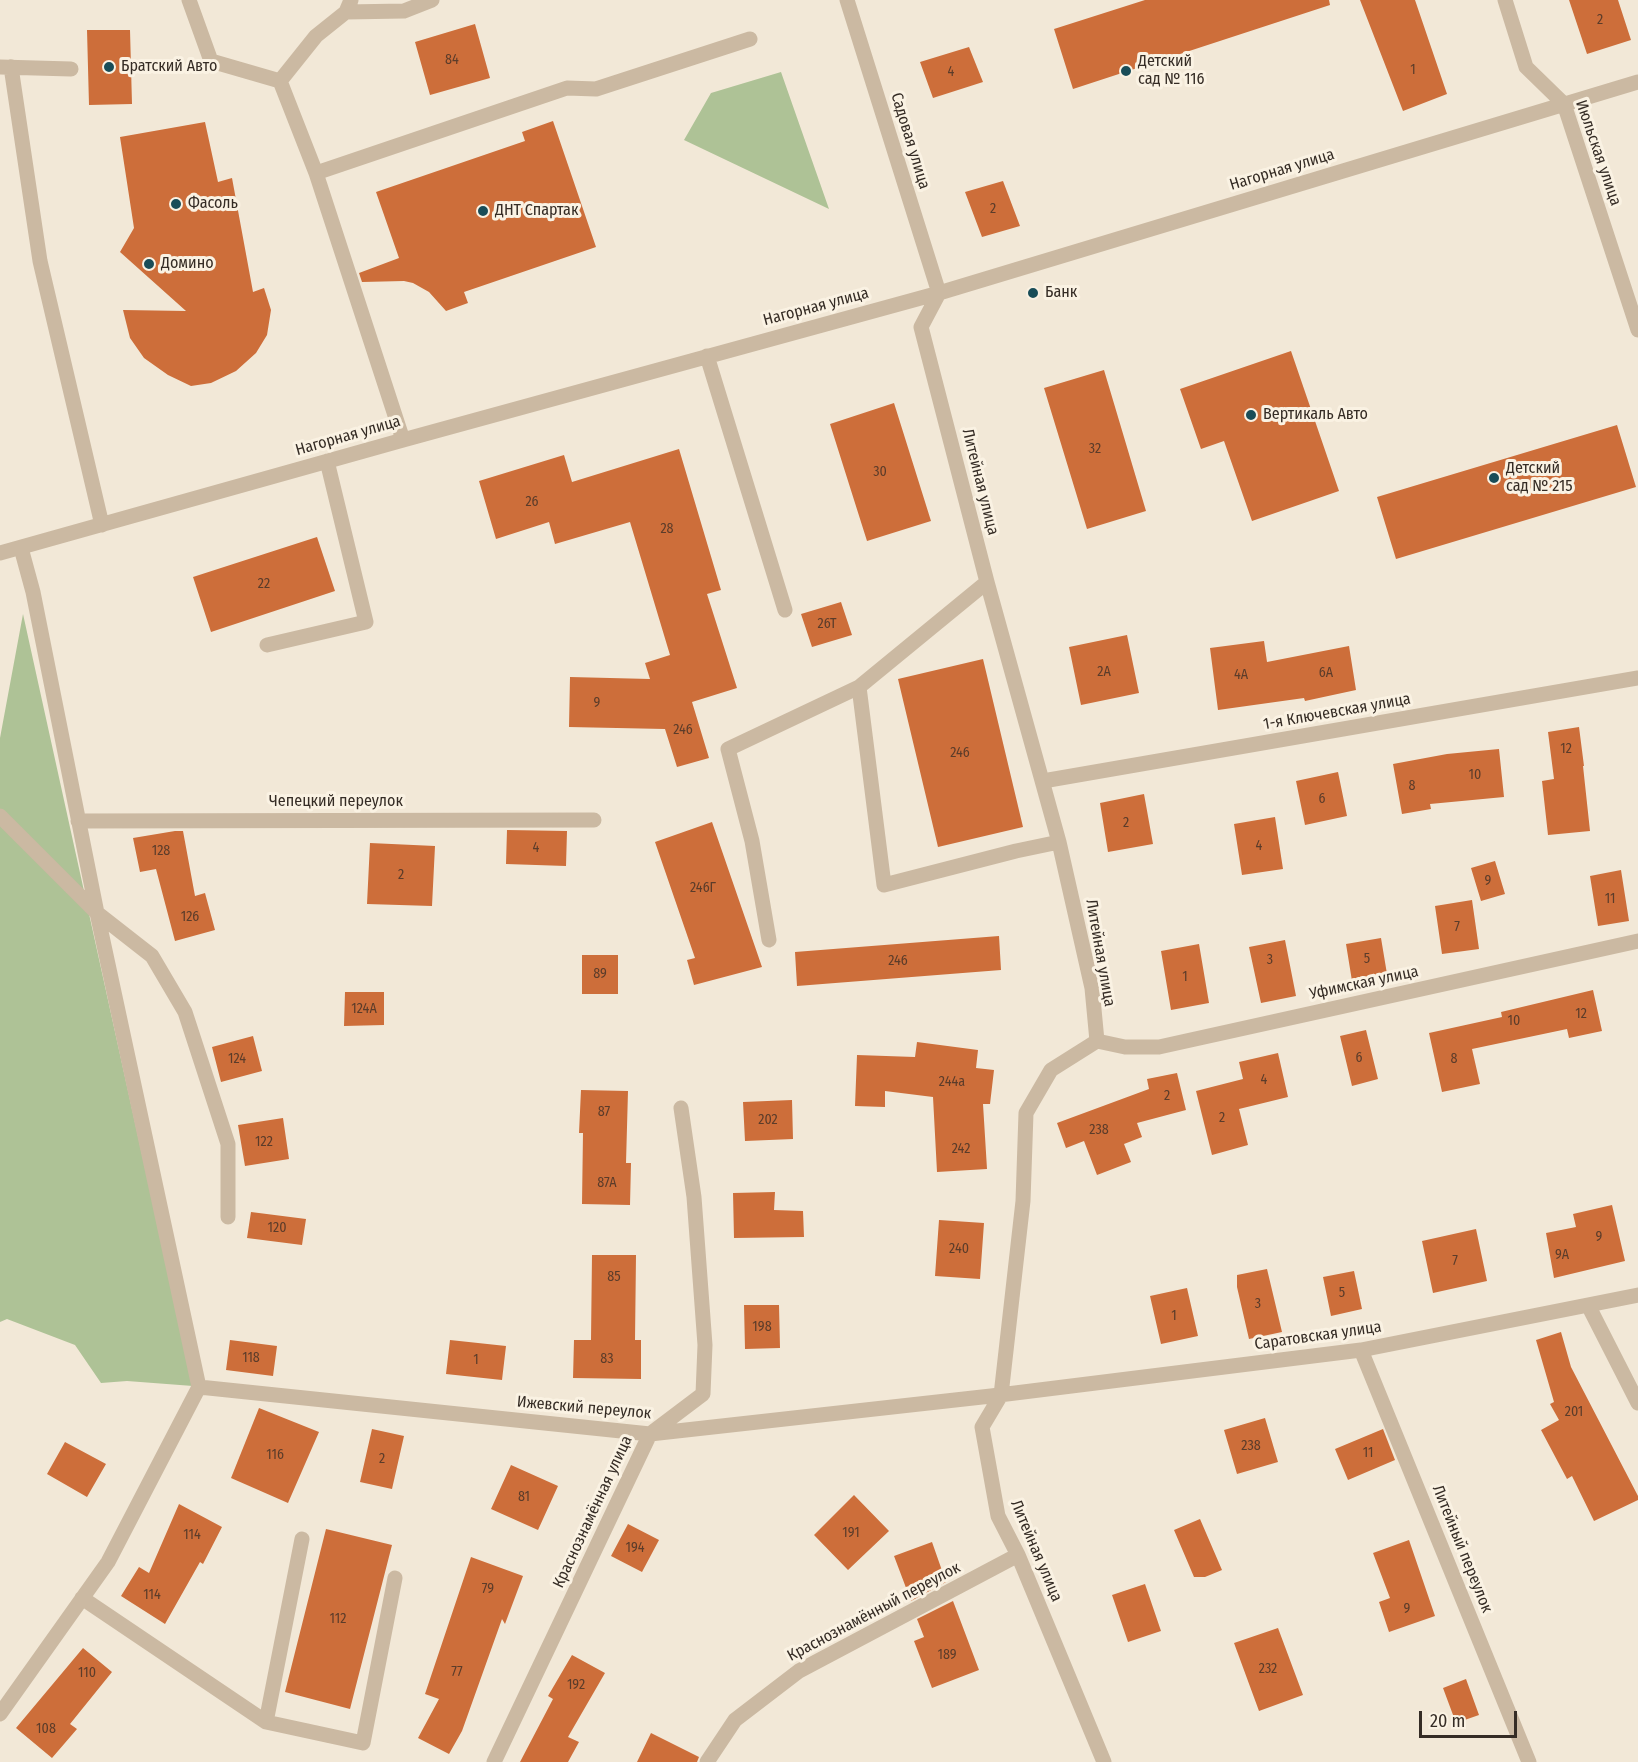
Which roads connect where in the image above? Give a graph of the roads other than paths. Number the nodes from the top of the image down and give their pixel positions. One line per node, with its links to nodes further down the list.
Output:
1 (189, 0): 9 (street)
2 (432, 0): 5 (street)
3 (847, 0): 13 (street, Садовая улица)
4 (1505, 0): 11 (street, Июльская улица)
5 (349, 6): 9 (street)
6 (750, 39): 12 (street)
7 (5, 67): 8 (street); 18 (street)
8 (71, 69)
9 (280, 81): 12 (street)
10 (1638, 82): 11 (street, Нагорная улица)
11 (1564, 104): 13 (street, Нагорная улица); 14 (street, Июльская улица)
12 (315, 173): 16 (street)
13 (939, 293): 15 (street, Нагорная улица); 21 (street, Литейная улица)
14 (1638, 330)
15 (707, 356): 16 (street, Нагорная улица); 22 (street)
16 (403, 440): 17 (street, Нагорная улица)
17 (327, 461): 18 (street, Нагорная улица); 23 (street)
18 (102, 525): 19 (street, Нагорная улица)
19 (21, 548): 20 (street, Нагорная улица); 29 (street)
20 (0, 553)
21 (987, 582): 25 (street); 26 (street, Литейная улица)
22 (785, 610)
23 (267, 645)
24 (1638, 678): 26 (street, 1-я Ключевская улица)
25 (859, 687): 30 (street); 32 (street)
26 (1043, 781): 30 (street, Литейная улица)
27 (0, 816): 31 (street)
28 (594, 820): 29 (street, Чепецкий переулок)
29 (78, 821): 31 (street)
30 (1059, 842): 34 (street, Литейная улица)
31 (97, 913): 36 (street); 40 (street)
32 (769, 940)
33 (1638, 940): 34 (street, Уфимская улица)
34 (1097, 1041): 41 (street, Литейная улица)
35 (681, 1108): 43 (street, Краснознамённая улица)
36 (228, 1217)
37 (1638, 1294): 38 (street, Саратовская улица)
38 (1588, 1305): 39 (street, Саратовская улица); 42 (street)
39 (1361, 1350): 41 (street, Саратовская улица); 53 (street, Литейный переулок)
40 (199, 1386): 43 (street, Ижевский переулок); 47 (street)
41 (1000, 1395): 43 (street, Ижевский переулок); 45 (street, Литейная улица)
42 (1638, 1403)
43 (650, 1434): 50 (street, Краснознамённая улица)
44 (302, 1539): 49 (street)
45 (1018, 1555): 51 (street, Краснознамённый переулок); 52 (street, Литейная улица)
46 (395, 1578): 49 (street)
47 (82, 1598): 48 (street); 49 (street)
48 (0, 1714)
49 (266, 1722)
50 (494, 1762)
51 (707, 1762)
52 (1104, 1762)
53 (1529, 1762)

